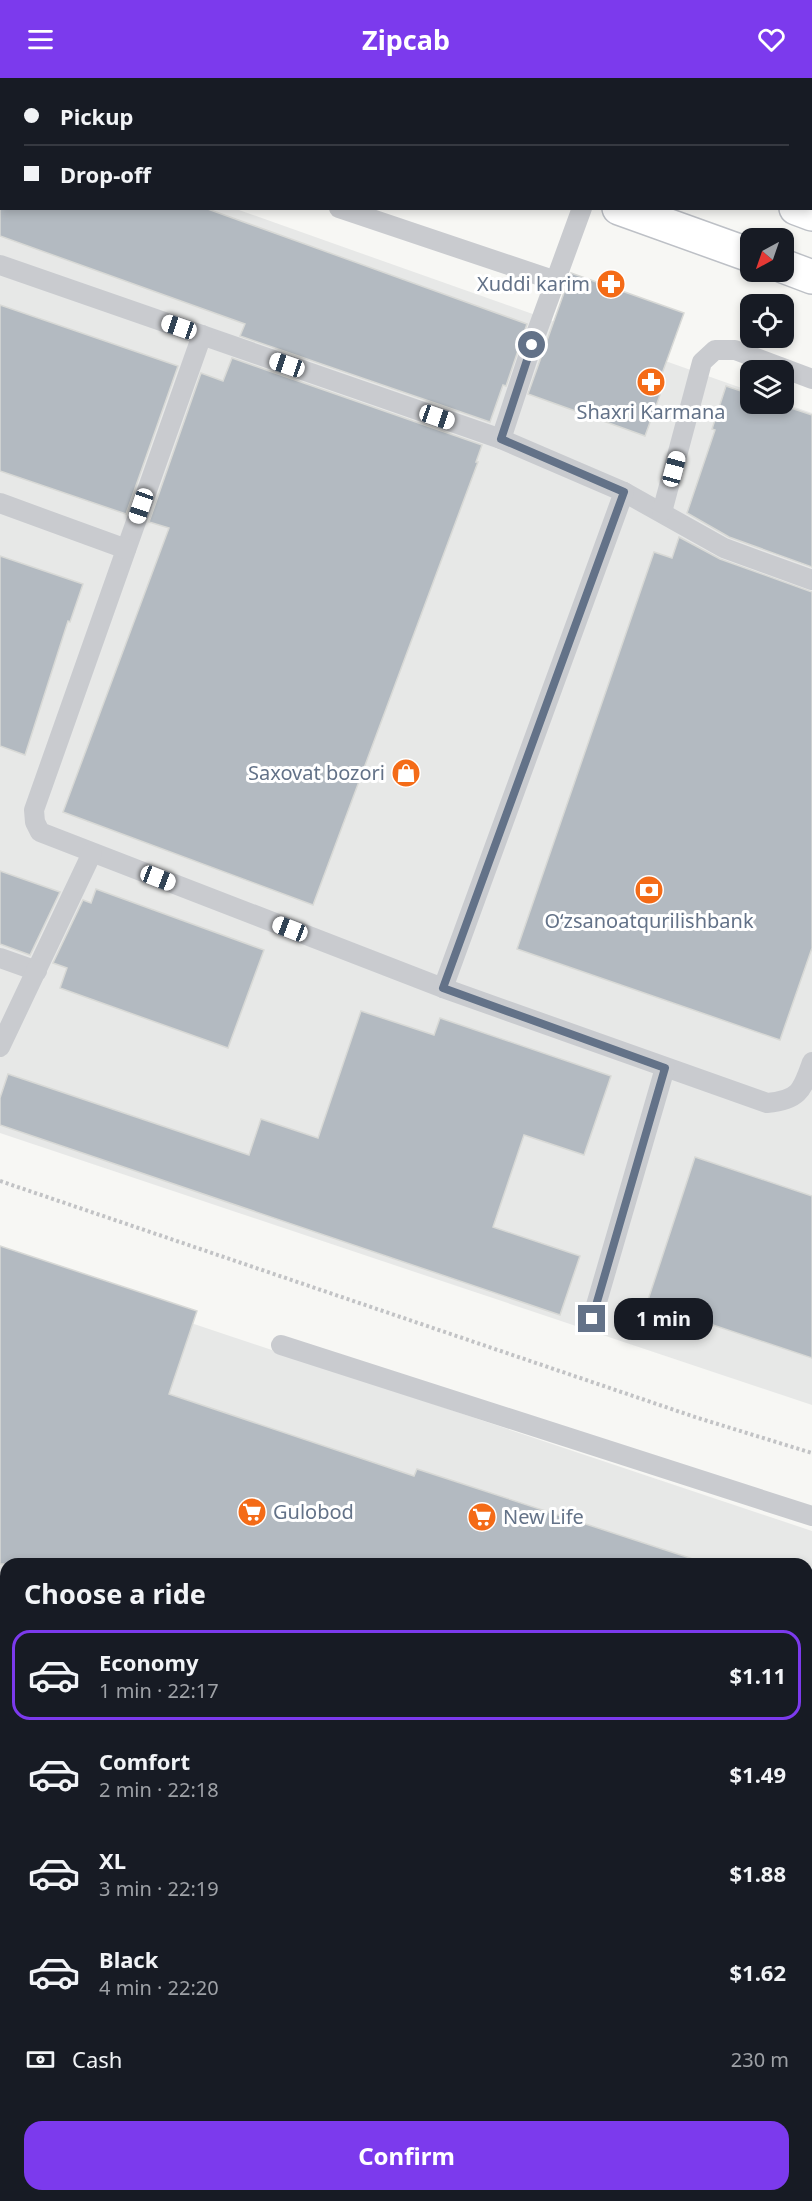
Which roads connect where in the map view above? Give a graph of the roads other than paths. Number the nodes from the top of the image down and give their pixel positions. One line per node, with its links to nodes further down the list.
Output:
1 (345, 210): 8 (lane)
2 (581, 210): 8 (lane)
3 (626, 210): 4 (main road)
4 (740, 251)
5 (0, 265): 9 (lane)
6 (794, 270): 7 (main road)
7 (812, 277)
8 (556, 281): 11 (lane)
9 (202, 335): 11 (lane); 15 (lane)
10 (812, 379): 14 (lane)
11 (501, 439): 12 (lane)
12 (624, 492): 14 (lane); 20 (lane)
13 (0, 503): 15 (lane)
14 (662, 512): 16 (lane)
15 (126, 549): 17 (lane)
16 (812, 580)
17 (92, 853): 19 (lane); 20 (lane)
18 (0, 958): 19 (lane)
19 (36, 971): 21 (lane)
20 (443, 988): 23 (lane)
21 (0, 1047)
22 (812, 1062): 23 (lane)
23 (665, 1068): 24 (lane)
24 (592, 1319)
25 (281, 1345): 26 (lane)
26 (812, 1516)

